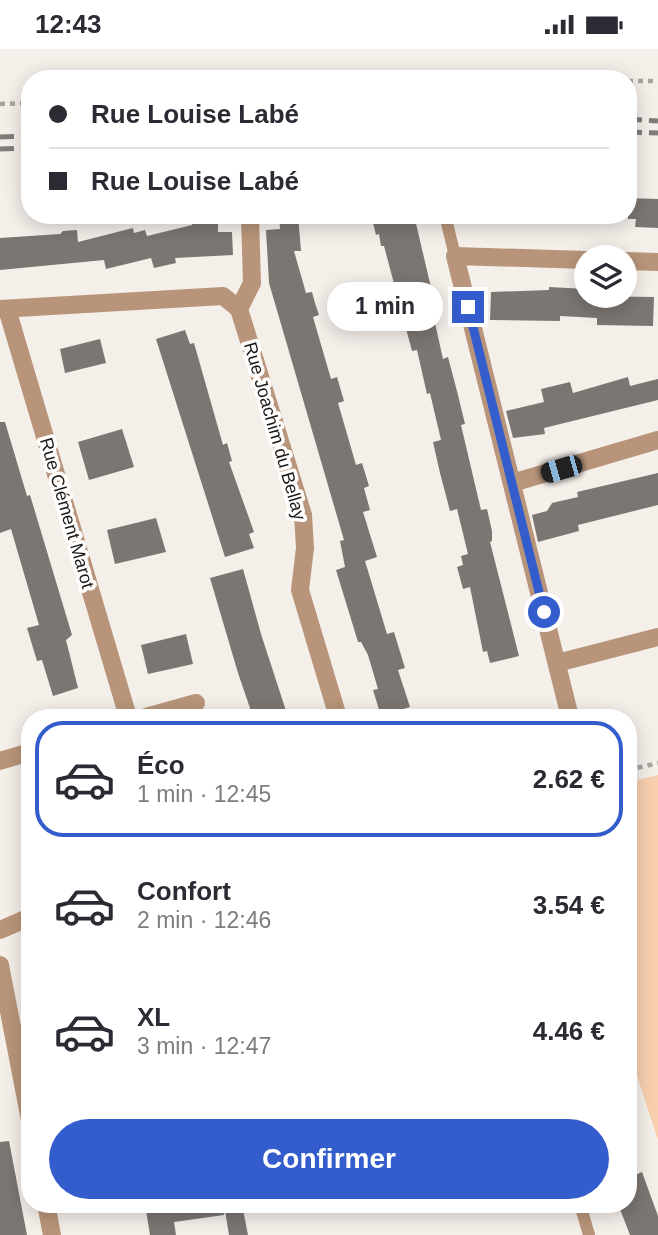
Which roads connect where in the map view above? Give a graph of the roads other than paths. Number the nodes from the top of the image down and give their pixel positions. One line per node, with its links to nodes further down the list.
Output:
1 (250, 224): 8 (street)
2 (448, 224): 3 (lane)
3 (455, 256): 4 (street); 10 (street)
4 (574, 260)
5 (637, 261): 6 (street)
6 (658, 262)
7 (3, 309): 8 (street, Rue Clément Marot); 14 (street, Rue Clément Marot)
8 (239, 309): 16 (street, Rue Joachim du Bellay)
9 (658, 440): 10 (street)
10 (512, 483): 12 (street)
11 (658, 637): 12 (street)
12 (557, 663): 17 (street)
13 (196, 703): 15 (street)
14 (126, 709)
15 (175, 709)
16 (336, 709)
17 (568, 709)
18 (21, 755): 19 (street)
19 (0, 761)
20 (21, 920): 21 (street)
21 (0, 930)
22 (0, 965): 23 (street)
23 (21, 1074)
24 (48, 1213): 26 (street)
25 (583, 1213): 27 (lane)
26 (52, 1235)
27 (589, 1235)

